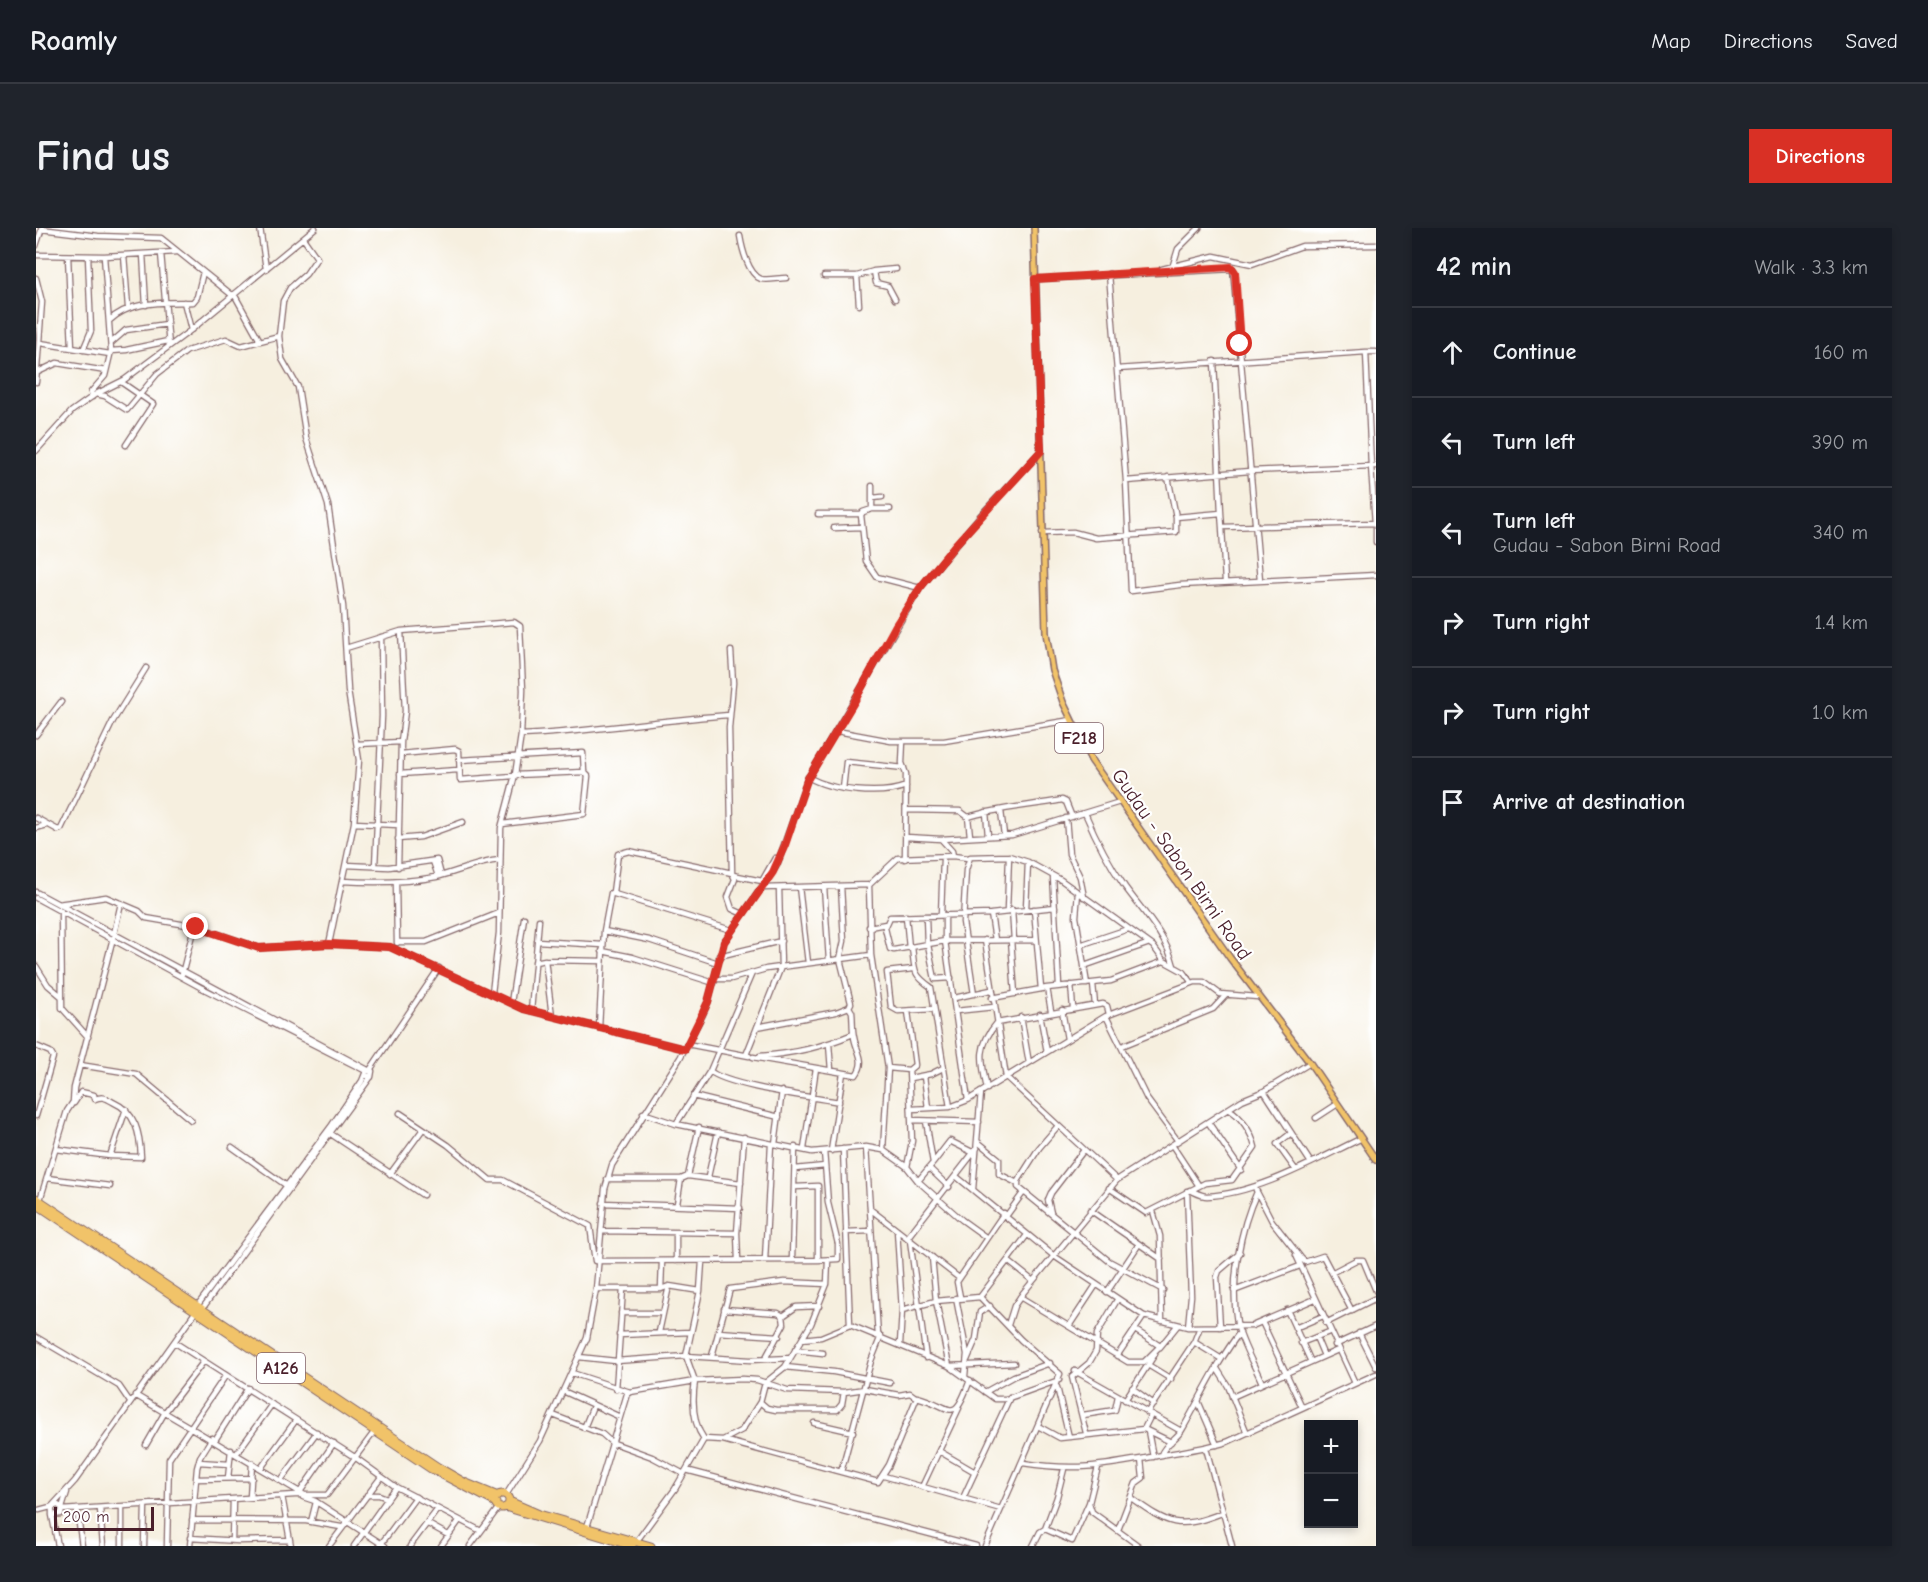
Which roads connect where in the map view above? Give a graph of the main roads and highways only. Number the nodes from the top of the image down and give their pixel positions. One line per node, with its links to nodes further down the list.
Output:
1 (1034, 228): 2 (main road, Gudau - Sabon Birni Road / F218)
2 (1376, 1160)
3 (38, 1204): 4 (highway, A126)
4 (198, 1309): 5 (highway, A126); 5 (highway, A126)
5 (502, 1501): 6 (highway, A126); 6 (highway, A126)
6 (634, 1544): 7 (highway, A126)
7 (650, 1546)

